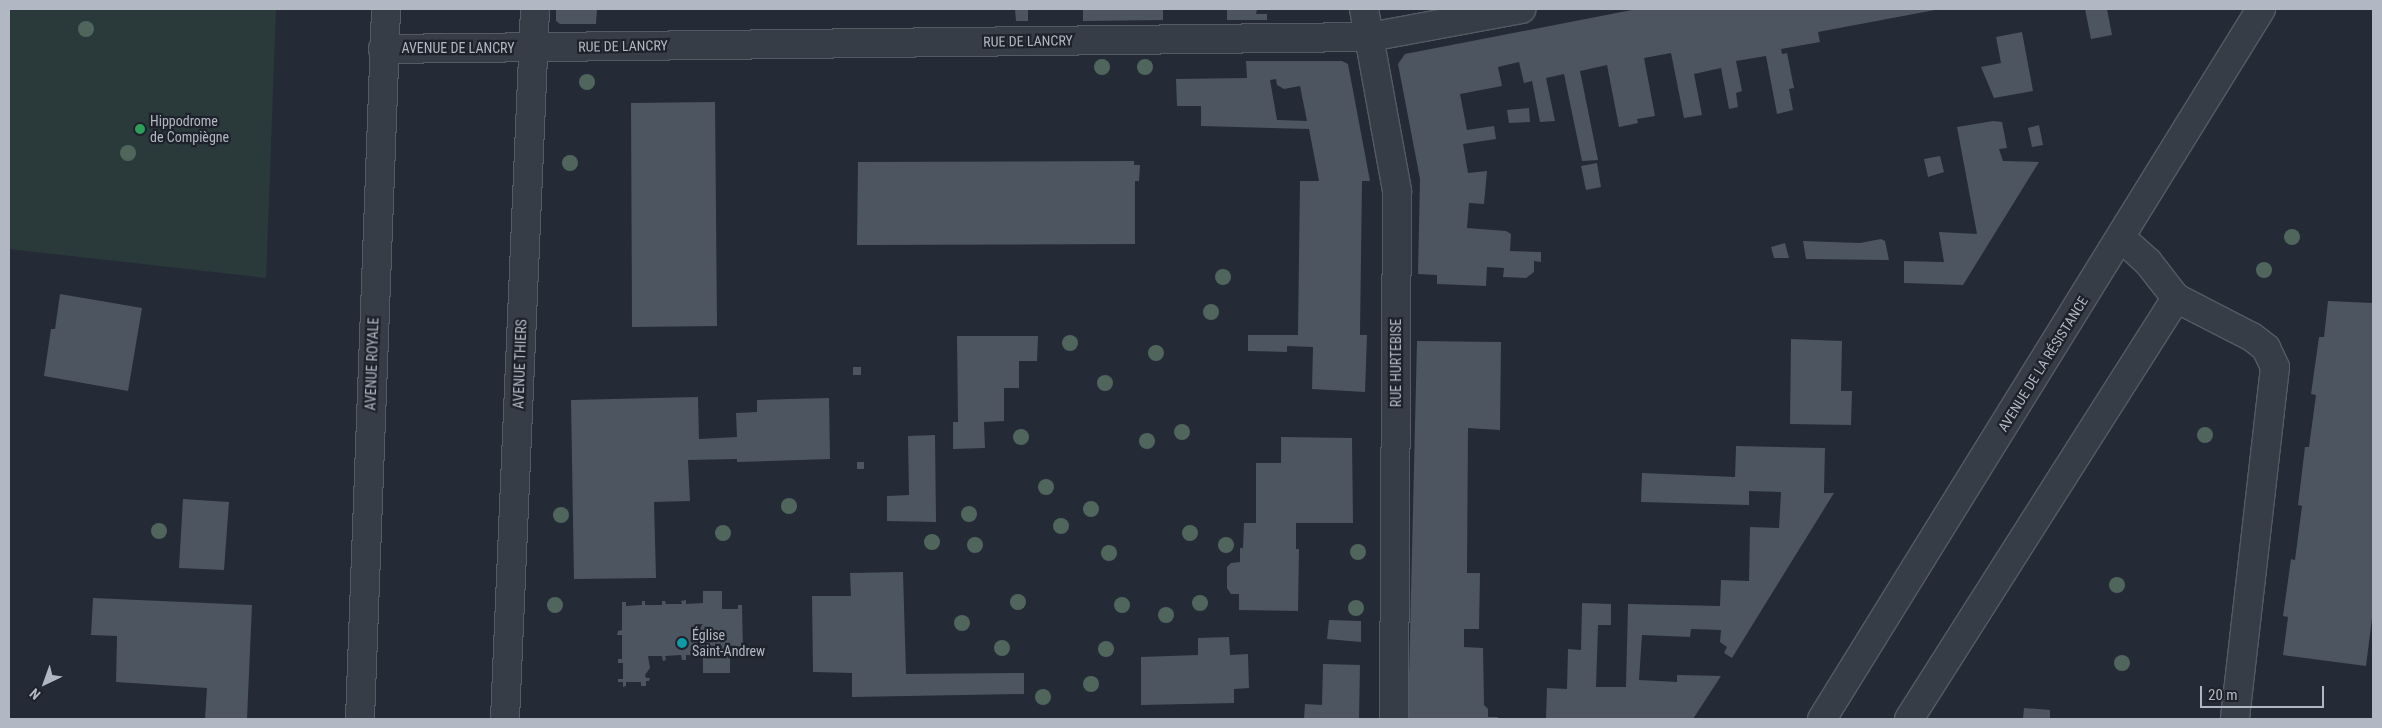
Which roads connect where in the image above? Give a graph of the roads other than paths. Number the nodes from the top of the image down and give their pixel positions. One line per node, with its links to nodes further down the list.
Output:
1 (386, 9): 8 (street, AVENUE ROYALE)
2 (535, 9): 7 (street, AVENUE THIERS)
3 (1364, 9): 6 (street, RUE HURTEBISE)
4 (1521, 9): 6 (street, RUE DE LANCRY)
5 (2261, 9): 9 (street, AVENUE DE LA RÉSISTANCE)
6 (1370, 37): 7 (street, RUE DE LANCRY); 13 (street, RUE HURTEBISE)
7 (533, 47): 8 (street, AVENUE DE LANCRY); 12 (street, AVENUE THIERS)
8 (383, 49): 11 (street, AVENUE ROYALE)
9 (2121, 238): 10 (street); 14 (street, AVENUE DE LA RÉSISTANCE)
10 (2176, 298): 15 (street); 16 (street)
11 (360, 719)
12 (505, 719)
13 (1394, 719)
14 (1822, 719)
15 (1909, 719)
16 (2235, 719)

